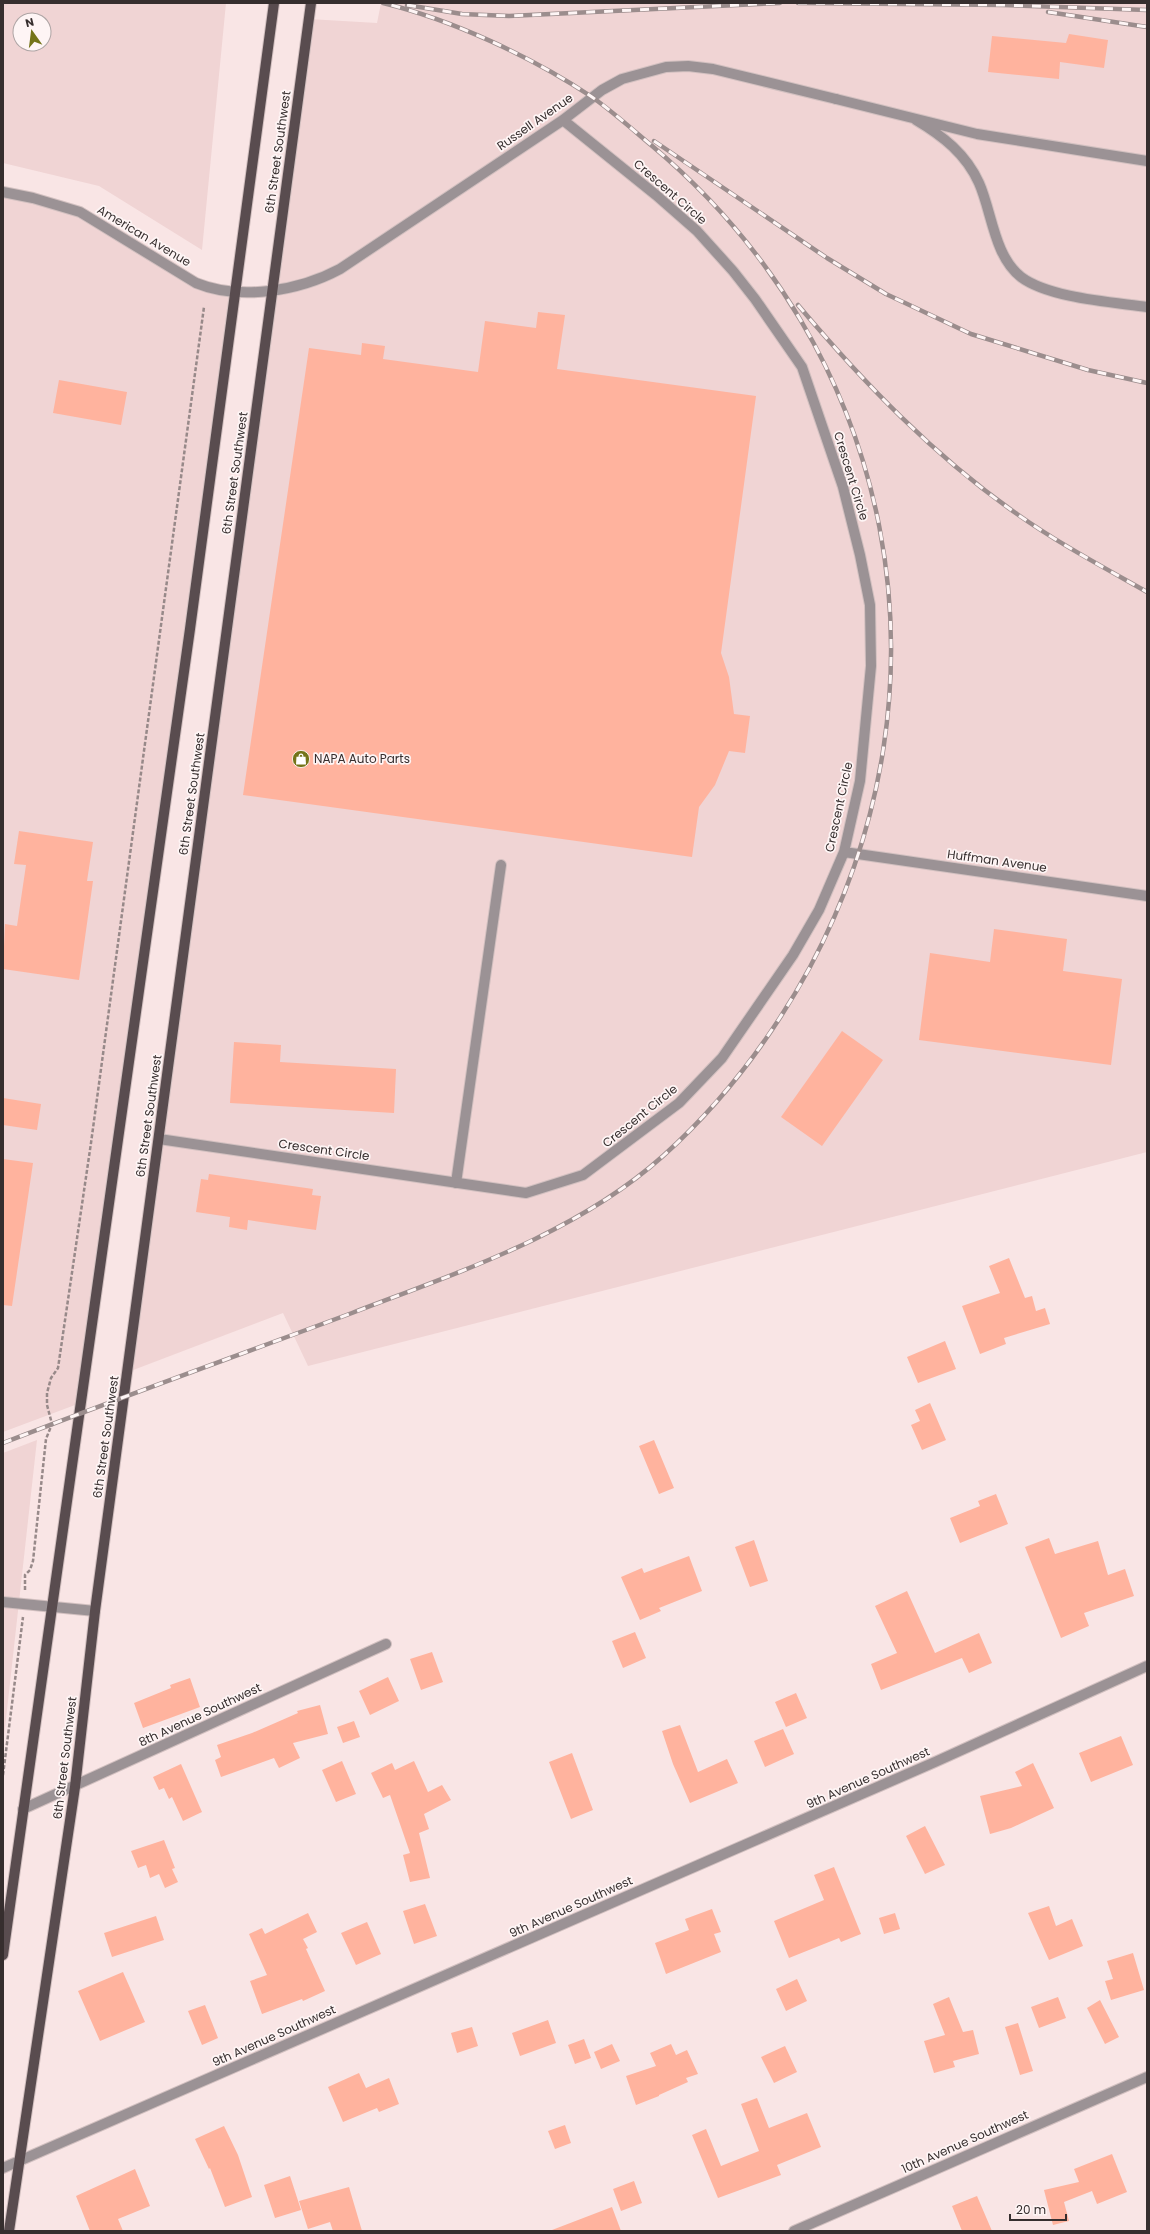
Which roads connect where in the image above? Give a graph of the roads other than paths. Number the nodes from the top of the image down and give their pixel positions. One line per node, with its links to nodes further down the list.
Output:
1 (274, 3): 8 (main road, 6th Street Southwest)
2 (312, 3): 7 (main road, 6th Street Southwest)
3 (564, 120): 4 (street, Russell Avenue); 7 (street, Russell Avenue); 10 (street, Crescent Circle)
4 (916, 120): 5 (street, Russell Avenue); 9 (street)
5 (1147, 161)
6 (3, 192): 8 (street, American Avenue)
7 (272, 290): 8 (street, American Avenue); 13 (main road, 6th Street Southwest)
8 (236, 292): 16 (main road, 6th Street Southwest)
9 (1147, 307)
10 (844, 852): 12 (street, Huffman Avenue); 14 (street, Crescent Circle)
11 (500, 865): 14 (street)
12 (1147, 896)
13 (159, 1139): 14 (street, Crescent Circle); 17 (main road, 6th Street Southwest)
14 (456, 1183)
15 (3, 1602): 16 (street)
16 (52, 1607): 17 (street); 21 (main road, 6th Street Southwest)
17 (95, 1611): 20 (main road, 6th Street Southwest)
18 (386, 1644): 20 (street, 8th Avenue Southwest)
19 (1147, 1666): 24 (street, 9th Avenue Southwest)
20 (75, 1787): 21 (street, 8th Avenue Southwest); 24 (main road, 6th Street Southwest)
21 (23, 1809): 22 (main road, 6th Street Southwest)
22 (3, 1955)
23 (1147, 2077): 27 (street, 10th Avenue Southwest)
24 (19, 2162): 25 (street, 9th Avenue Southwest); 26 (main road, 6th Street Southwest)
25 (3, 2168)
26 (9, 2231)
27 (794, 2231)

